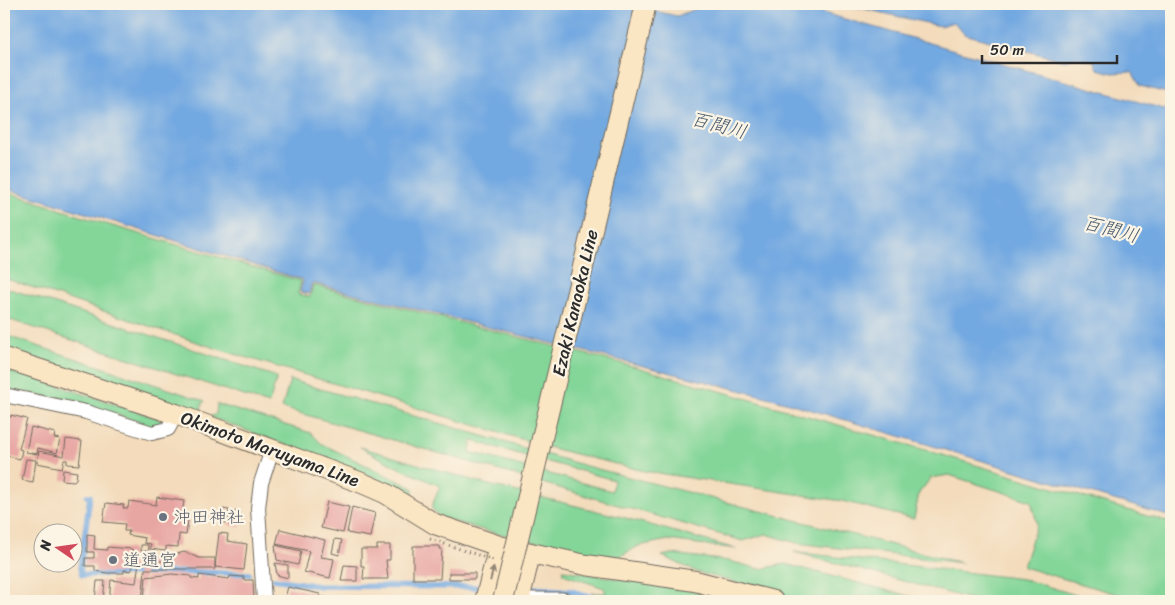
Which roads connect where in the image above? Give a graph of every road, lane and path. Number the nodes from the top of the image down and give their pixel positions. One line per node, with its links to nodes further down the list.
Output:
1 (646, 4): 9 (main road, Ezaki Kanaoka Line, bridge)
2 (4, 358): 4 (main road, Okimoto Maruyama Line)
3 (4, 395): 4 (street)
4 (176, 414): 5 (main road, Okimoto Maruyama Line)
5 (272, 450): 7 (main road, Okimoto Maruyama Line); 10 (street)
6 (430, 539): 7 (path, bridge)
7 (500, 554): 8 (main road, Okimoto Maruyama Line); 11 (main road, one-way to 7)
8 (530, 554): 9 (main road); 13 (main road, Okimoto Maruyama Line)
9 (514, 599): 12 (lane)
10 (264, 601)
11 (485, 601)
12 (584, 601)
13 (773, 601)

